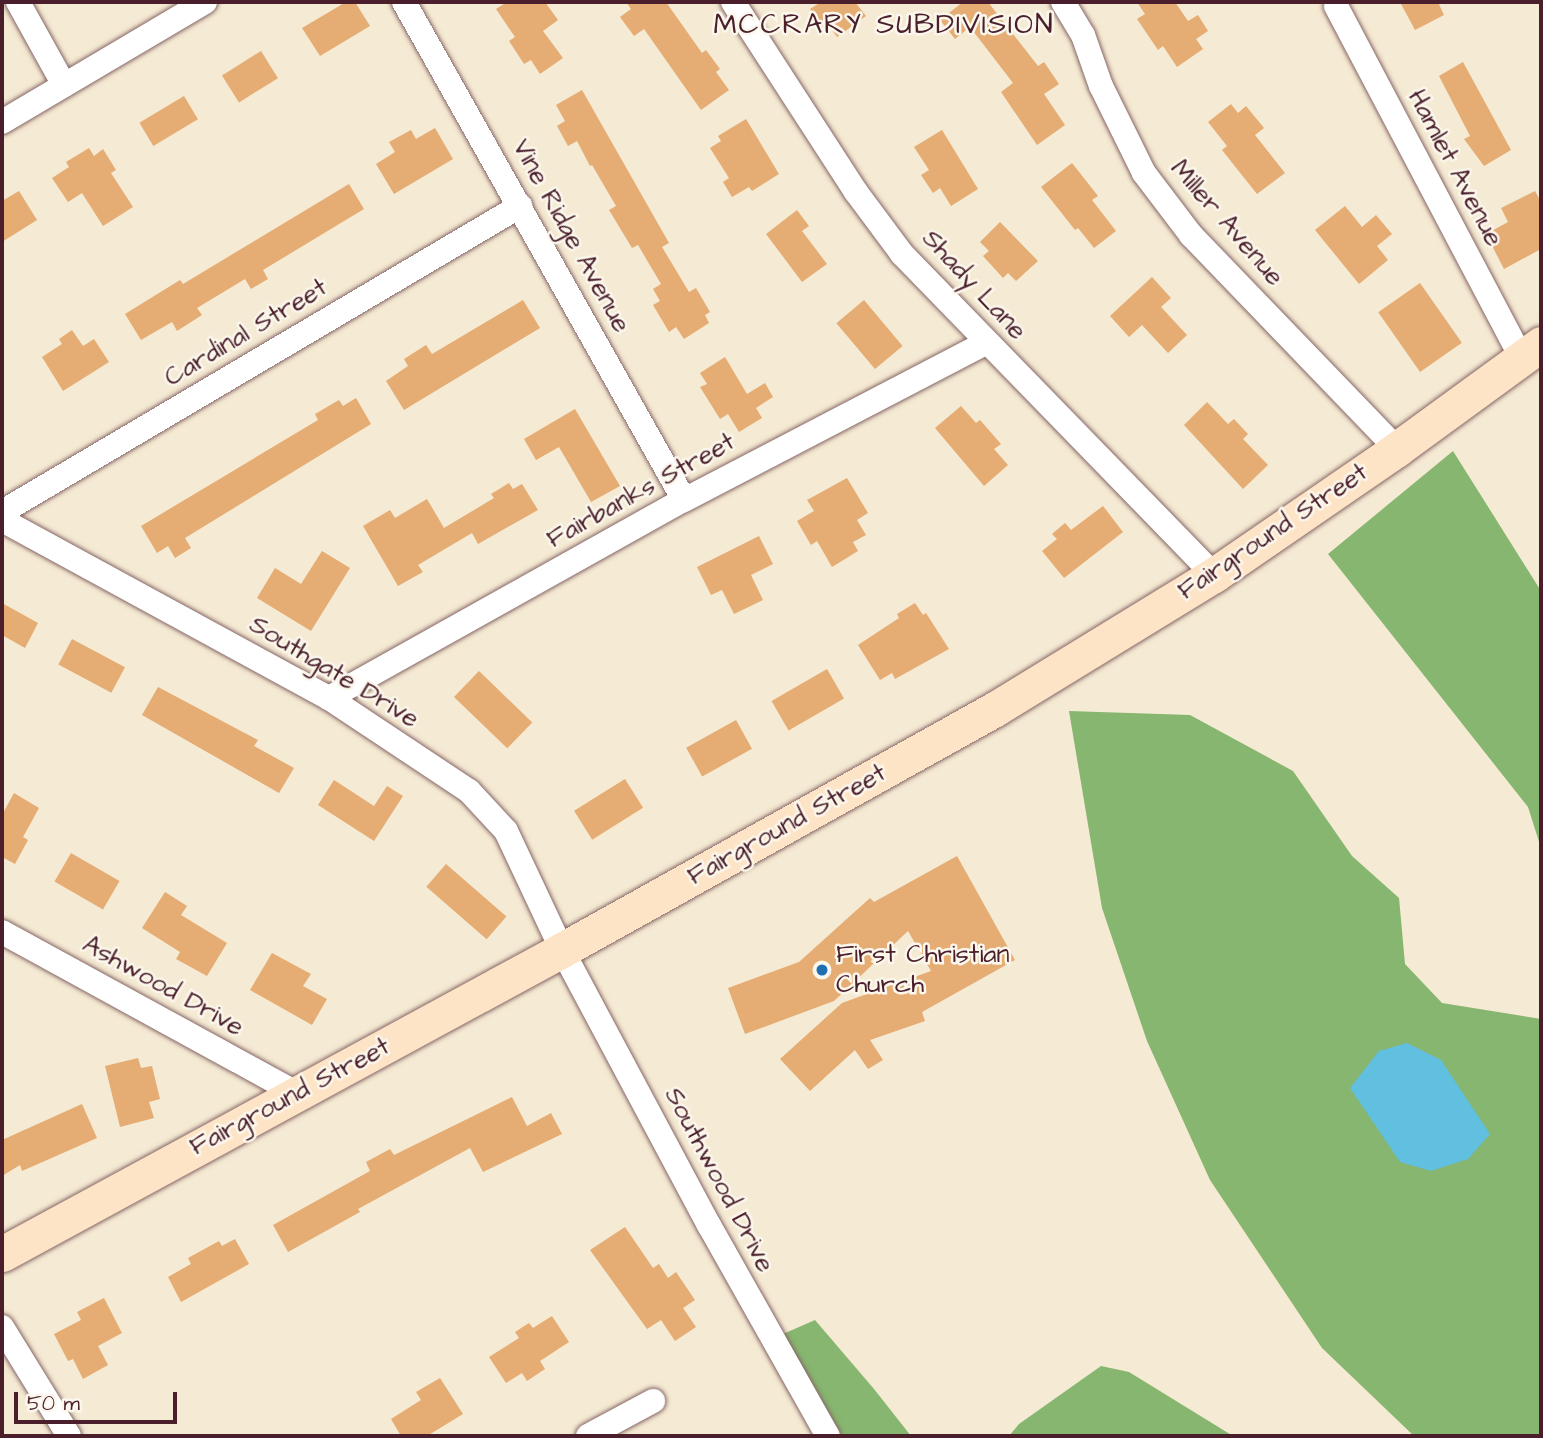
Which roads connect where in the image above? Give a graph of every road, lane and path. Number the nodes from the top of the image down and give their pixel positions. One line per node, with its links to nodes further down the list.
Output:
1 (18, 2): 7 (street)
2 (205, 2): 7 (street)
3 (404, 2): 9 (street, Vine Ridge Avenue)
4 (733, 2): 10 (street, Shady Lane)
5 (1063, 2): 12 (street, Miller Avenue)
6 (1336, 6): 11 (street, Hamlet Avenue)
7 (64, 85): 8 (street)
8 (2, 122)
9 (520, 206): 13 (street, Vine Ridge Avenue); 14 (street, Cardinal Street)
10 (985, 343): 13 (street, Fairbanks Street); 16 (street, Shady Lane)
11 (1531, 351): 12 (street, Fairground Street)
12 (1397, 449): 16 (street, Fairground Street)
13 (684, 500): 17 (street, Fairbanks Street)
14 (2, 512)
15 (2, 520): 17 (street, Southgate Drive)
16 (1214, 575): 19 (street, Fairground Street)
17 (329, 698): 19 (street, Southgate Drive)
18 (2, 932): 20 (street, Ashwood Drive)
19 (562, 950): 20 (street, Fairground Street); 26 (street, Southwood Drive)
20 (296, 1093): 21 (street, Fairground Street)
21 (2, 1254)
22 (2, 1327): 24 (street)
23 (653, 1401): 25 (street)
24 (69, 1436)
25 (589, 1436)
26 (828, 1436)

